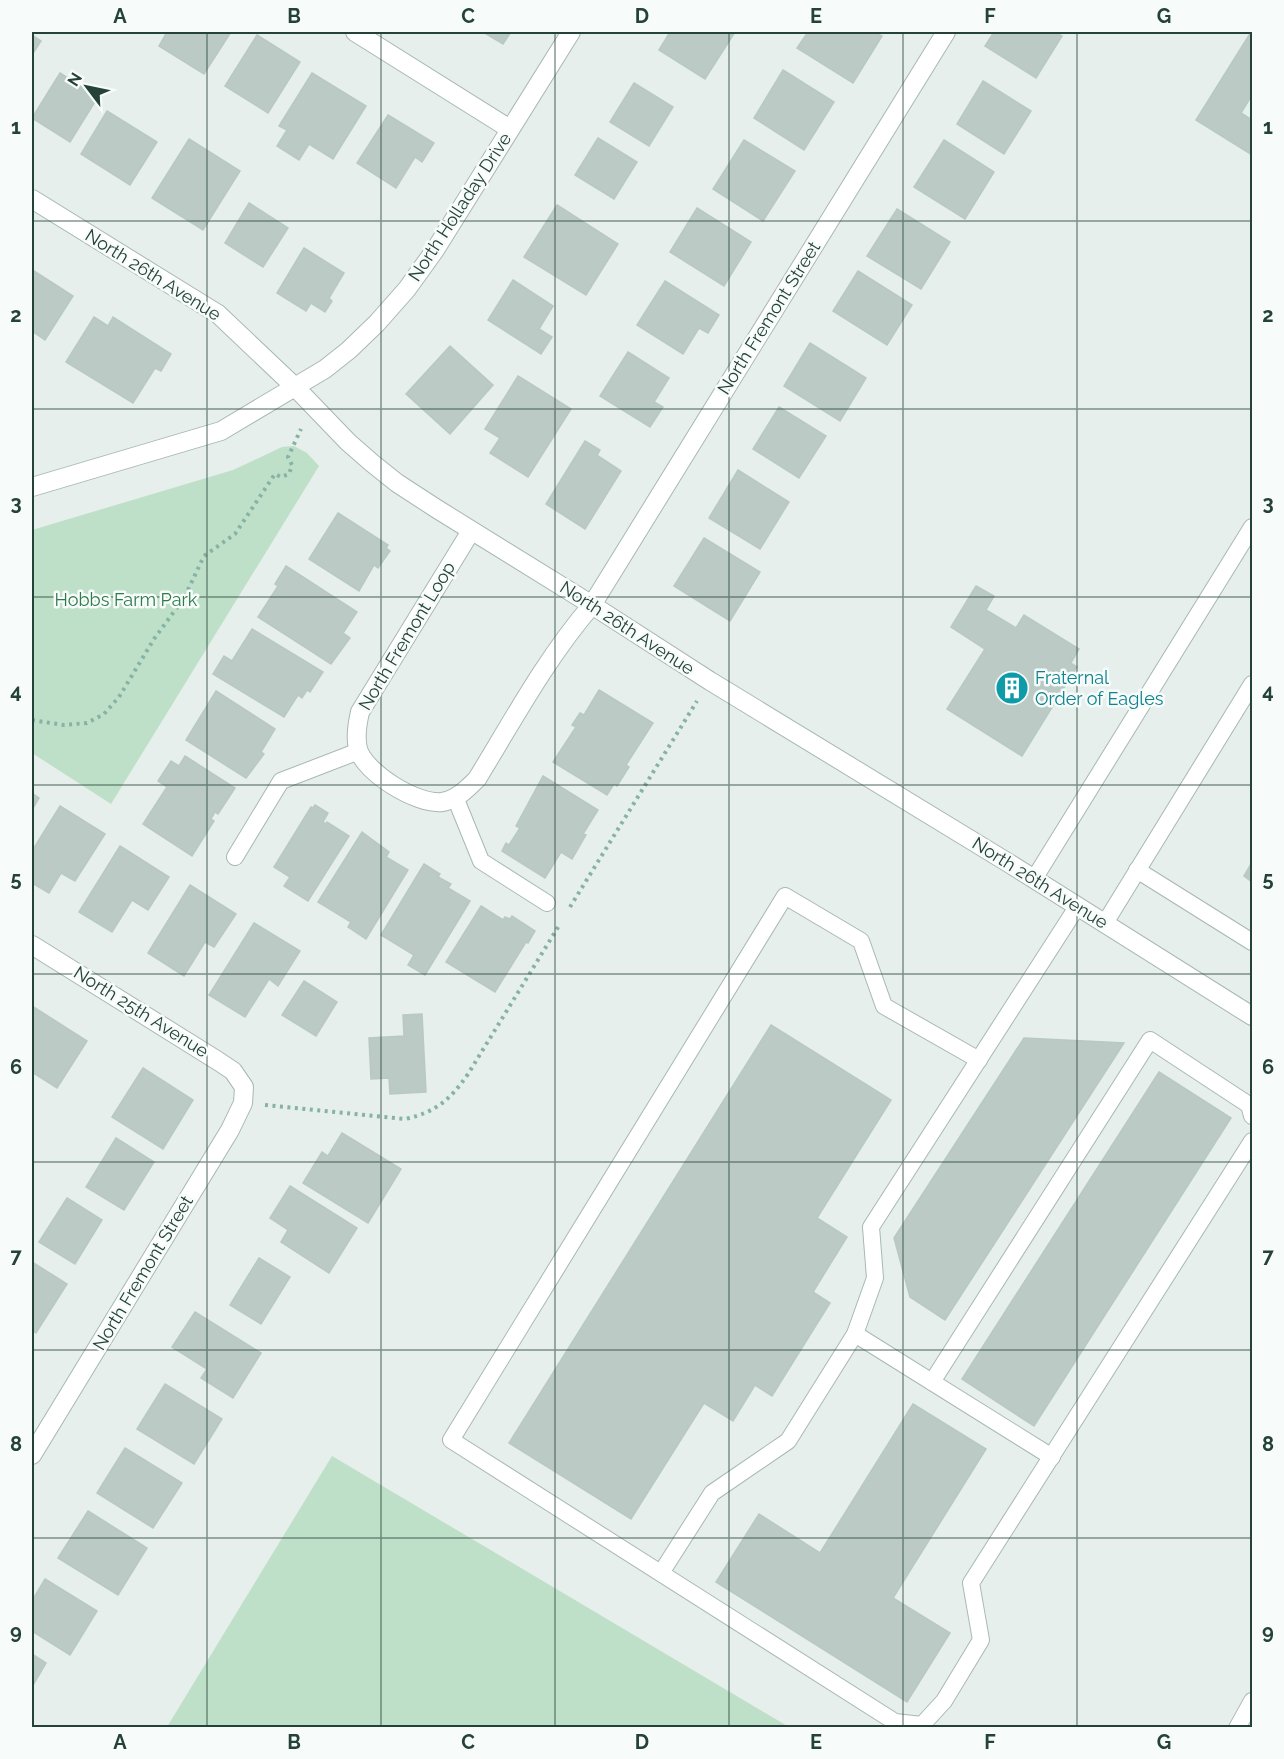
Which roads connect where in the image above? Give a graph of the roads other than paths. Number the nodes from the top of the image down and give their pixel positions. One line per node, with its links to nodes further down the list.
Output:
1 (355, 32): 4 (street)
2 (571, 32): 4 (street, North Holladay Drive)
3 (946, 32): 10 (street, North Fremont Street)
4 (510, 129): 6 (street, North Holladay Drive)
5 (32, 199): 6 (street, North 26th Avenue)
6 (295, 387): 7 (street, North Holladay Drive); 9 (street, North 26th Avenue)
7 (32, 487)
8 (1252, 526): 16 (lane)
9 (471, 531): 10 (street, North 26th Avenue); 12 (street, North Fremont Loop)
10 (592, 605): 13 (street); 16 (street, North 26th Avenue)
11 (1252, 684): 15 (lane)
12 (359, 751): 13 (street); 14 (lane)
13 (455, 797): 17 (lane)
14 (235, 857)
15 (1137, 870): 19 (lane); 20 (lane)
16 (1034, 879): 18 (street, North 26th Avenue)
17 (547, 903)
18 (1077, 907): 19 (street, North 26th Avenue); 23 (lane)
19 (1105, 923): 22 (street, North 26th Avenue)
20 (1252, 942)
21 (32, 945): 24 (street, North 25th Avenue)
22 (1252, 1016)
23 (979, 1060): 27 (lane); 31 (lane)
24 (244, 1095): 29 (street, North Fremont Street)
25 (1252, 1116): 28 (lane)
26 (1252, 1141): 30 (lane)
27 (855, 1334): 28 (lane); 31 (lane)
28 (932, 1382): 30 (lane)
29 (32, 1455)
30 (1052, 1457): 31 (lane)
31 (661, 1573)
32 (1252, 1701): 33 (lane)
33 (1237, 1728)

